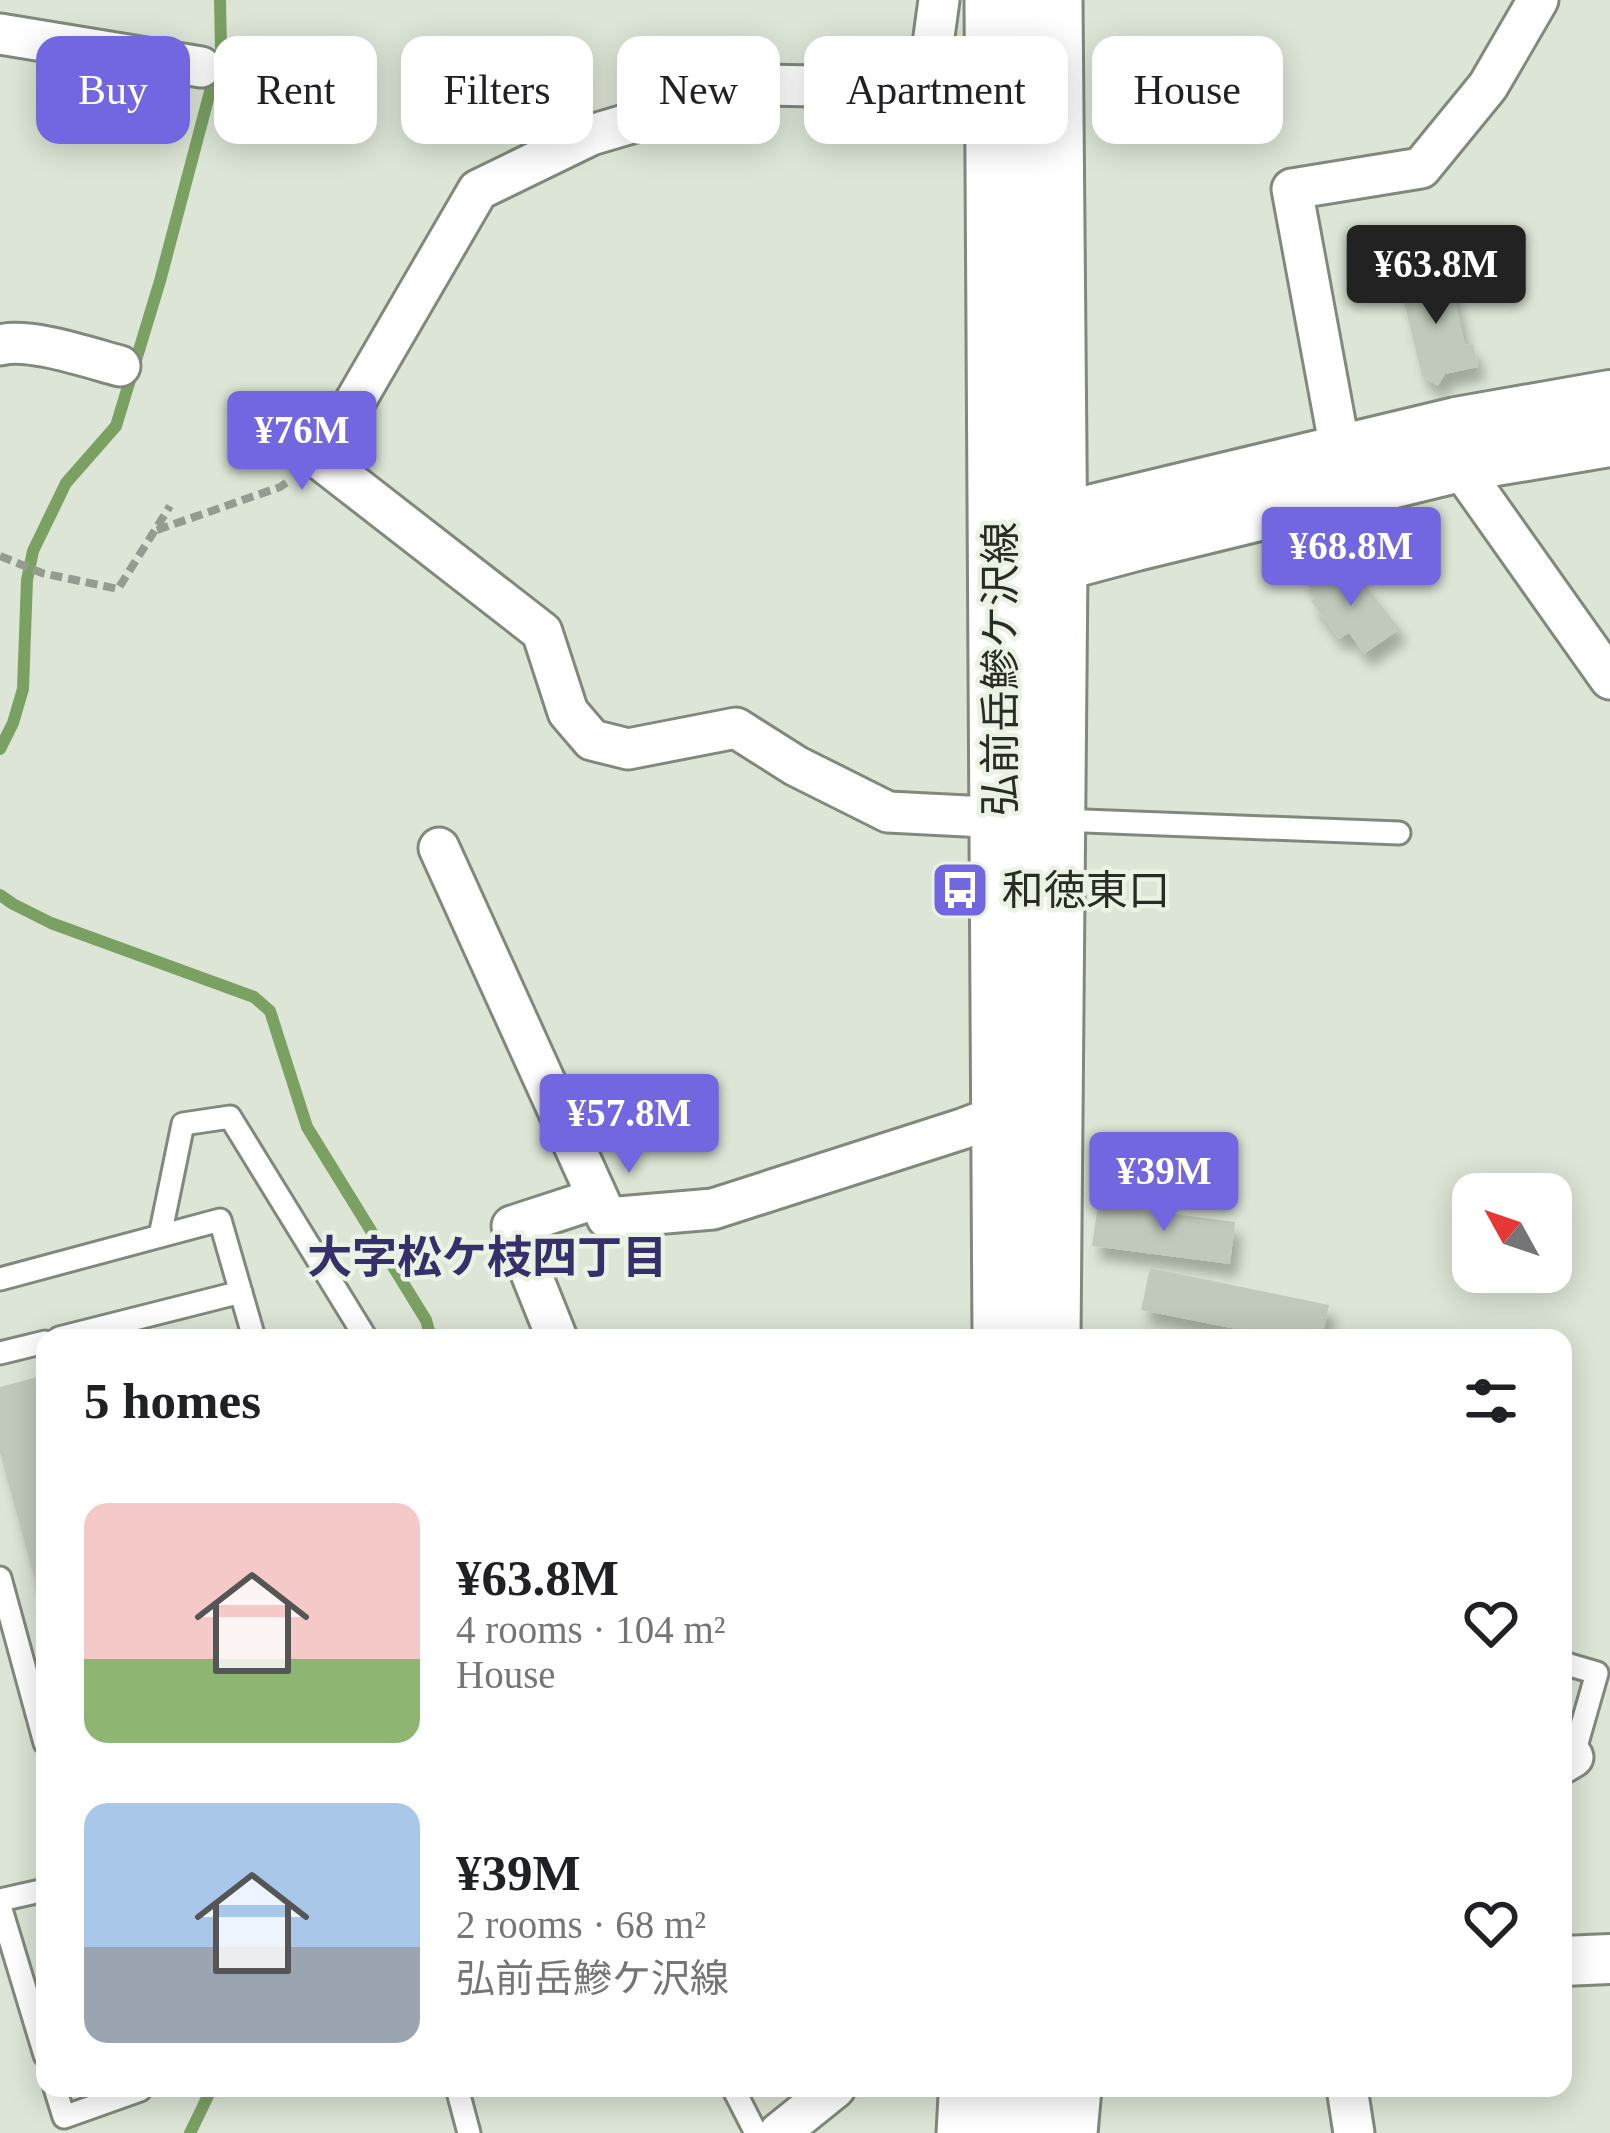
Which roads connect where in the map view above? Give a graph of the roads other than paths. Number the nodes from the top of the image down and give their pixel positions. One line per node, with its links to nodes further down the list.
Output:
1 (939, 0): 15 (street)
2 (997, 0): 13 (main road, 弘前岳鰺ケ沢線)
3 (1050, 0): 13 (main road)
4 (1538, 0): 11 (street)
5 (0, 34): 6 (street)
6 (201, 67)
7 (0, 346): 8 (street)
8 (120, 366)
9 (1610, 395): 11 (street)
10 (1610, 442): 12 (street)
11 (1340, 449): 13 (street)
12 (1460, 467): 13 (street); 14 (street)
13 (1027, 550): 15 (main road)
14 (1610, 679)
15 (1027, 819): 16 (lane); 18 (main road, 弘前岳鰺ケ沢線); 28 (main road)
16 (1399, 832)
17 (439, 848): 19 (street)
18 (1002, 1114): 19 (street); 27 (main road, 弘前岳鰺ケ沢線)
19 (598, 1198): 26 (street)
20 (160, 1236): 21 (lane); 22 (lane); 25 (lane)
21 (0, 1279)
22 (241, 1292): 23 (lane); 24 (lane)
23 (95, 1329)
24 (251, 1329)
25 (360, 1329)
26 (553, 1329)
27 (1005, 1329)
28 (1048, 1329)
29 (36, 1344): 30 (lane)
30 (0, 1353)
31 (0, 1578): 33 (lane)
32 (1572, 1666): 34 (lane)
33 (36, 1711)
34 (1572, 1748)
35 (36, 1893): 36 (lane)
36 (0, 1903): 39 (lane)
37 (1610, 1959): 38 (street)
38 (1572, 1961)
39 (36, 2025)
40 (58, 2097): 41 (lane)
41 (120, 2097)
42 (459, 2097): 50 (lane)
43 (738, 2097): 51 (lane)
44 (824, 2097): 52 (street)
45 (959, 2097): 53 (street)
46 (1005, 2097): 54 (main road)
47 (1068, 2097): 55 (main road)
48 (1094, 2097): 56 (street)
49 (1348, 2097): 57 (street)
50 (469, 2133)
51 (756, 2133)
52 (779, 2133)
53 (957, 2133)
54 (1006, 2133)
55 (1065, 2133)
56 (1096, 2133)
57 (1354, 2133)

